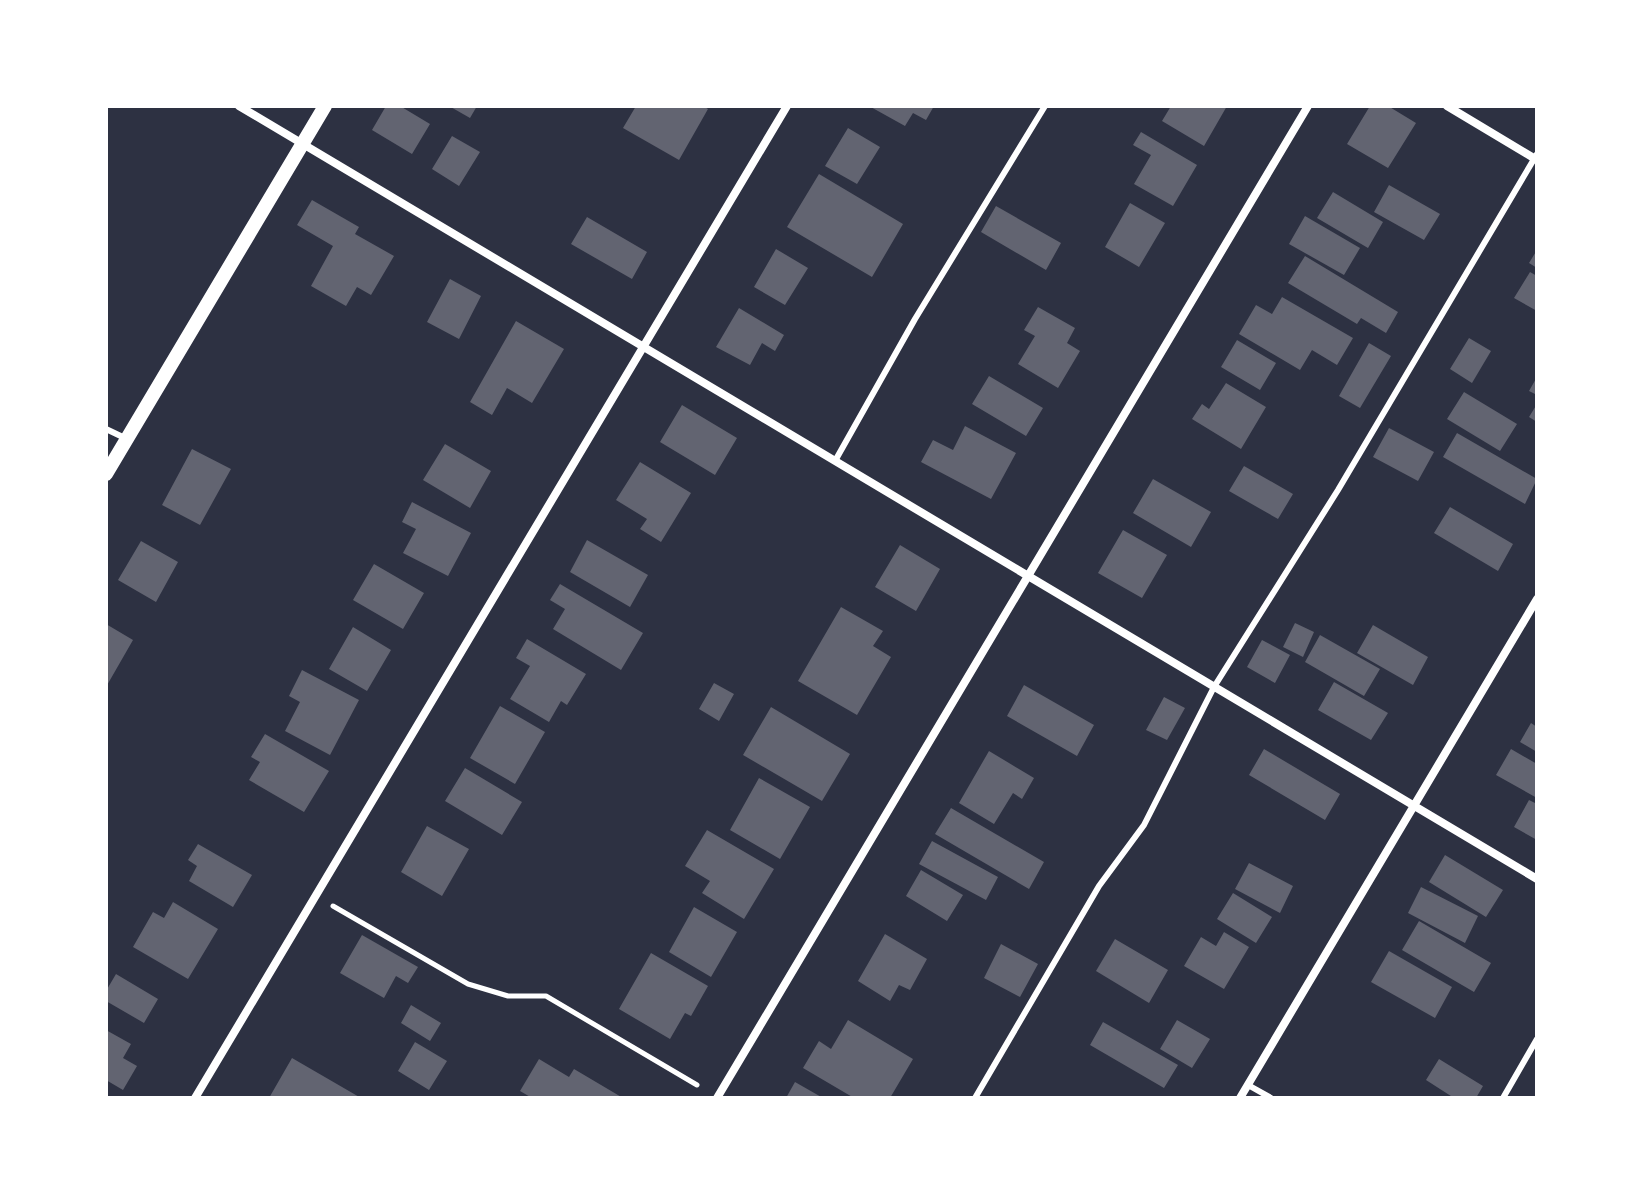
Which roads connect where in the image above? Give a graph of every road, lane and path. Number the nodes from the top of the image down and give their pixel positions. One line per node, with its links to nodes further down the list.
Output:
1 (239, 106): 7 (street)
2 (325, 106): 7 (street)
3 (787, 106): 9 (street)
4 (1045, 106): 12 (lane)
5 (1308, 106): 14 (street)
6 (1447, 106): 8 (street)
7 (302, 144): 9 (street); 11 (street)
8 (1536, 157): 16 (lane)
9 (643, 347): 12 (street); 23 (street)
10 (106, 429): 11 (lane)
11 (127, 439): 13 (street)
12 (835, 461): 14 (street)
13 (106, 474)
14 (1028, 576): 16 (street); 24 (street)
15 (1537, 599): 17 (street)
16 (1214, 687): 17 (street); 25 (lane)
17 (1414, 806): 18 (street); 22 (street)
18 (1537, 879)
19 (333, 906): 21 (path)
20 (1537, 1039): 28 (lane)
21 (697, 1085)
22 (1248, 1085): 26 (street); 27 (lane)
23 (195, 1098)
24 (717, 1098)
25 (975, 1098)
26 (1240, 1098)
27 (1271, 1098)
28 (1503, 1098)

